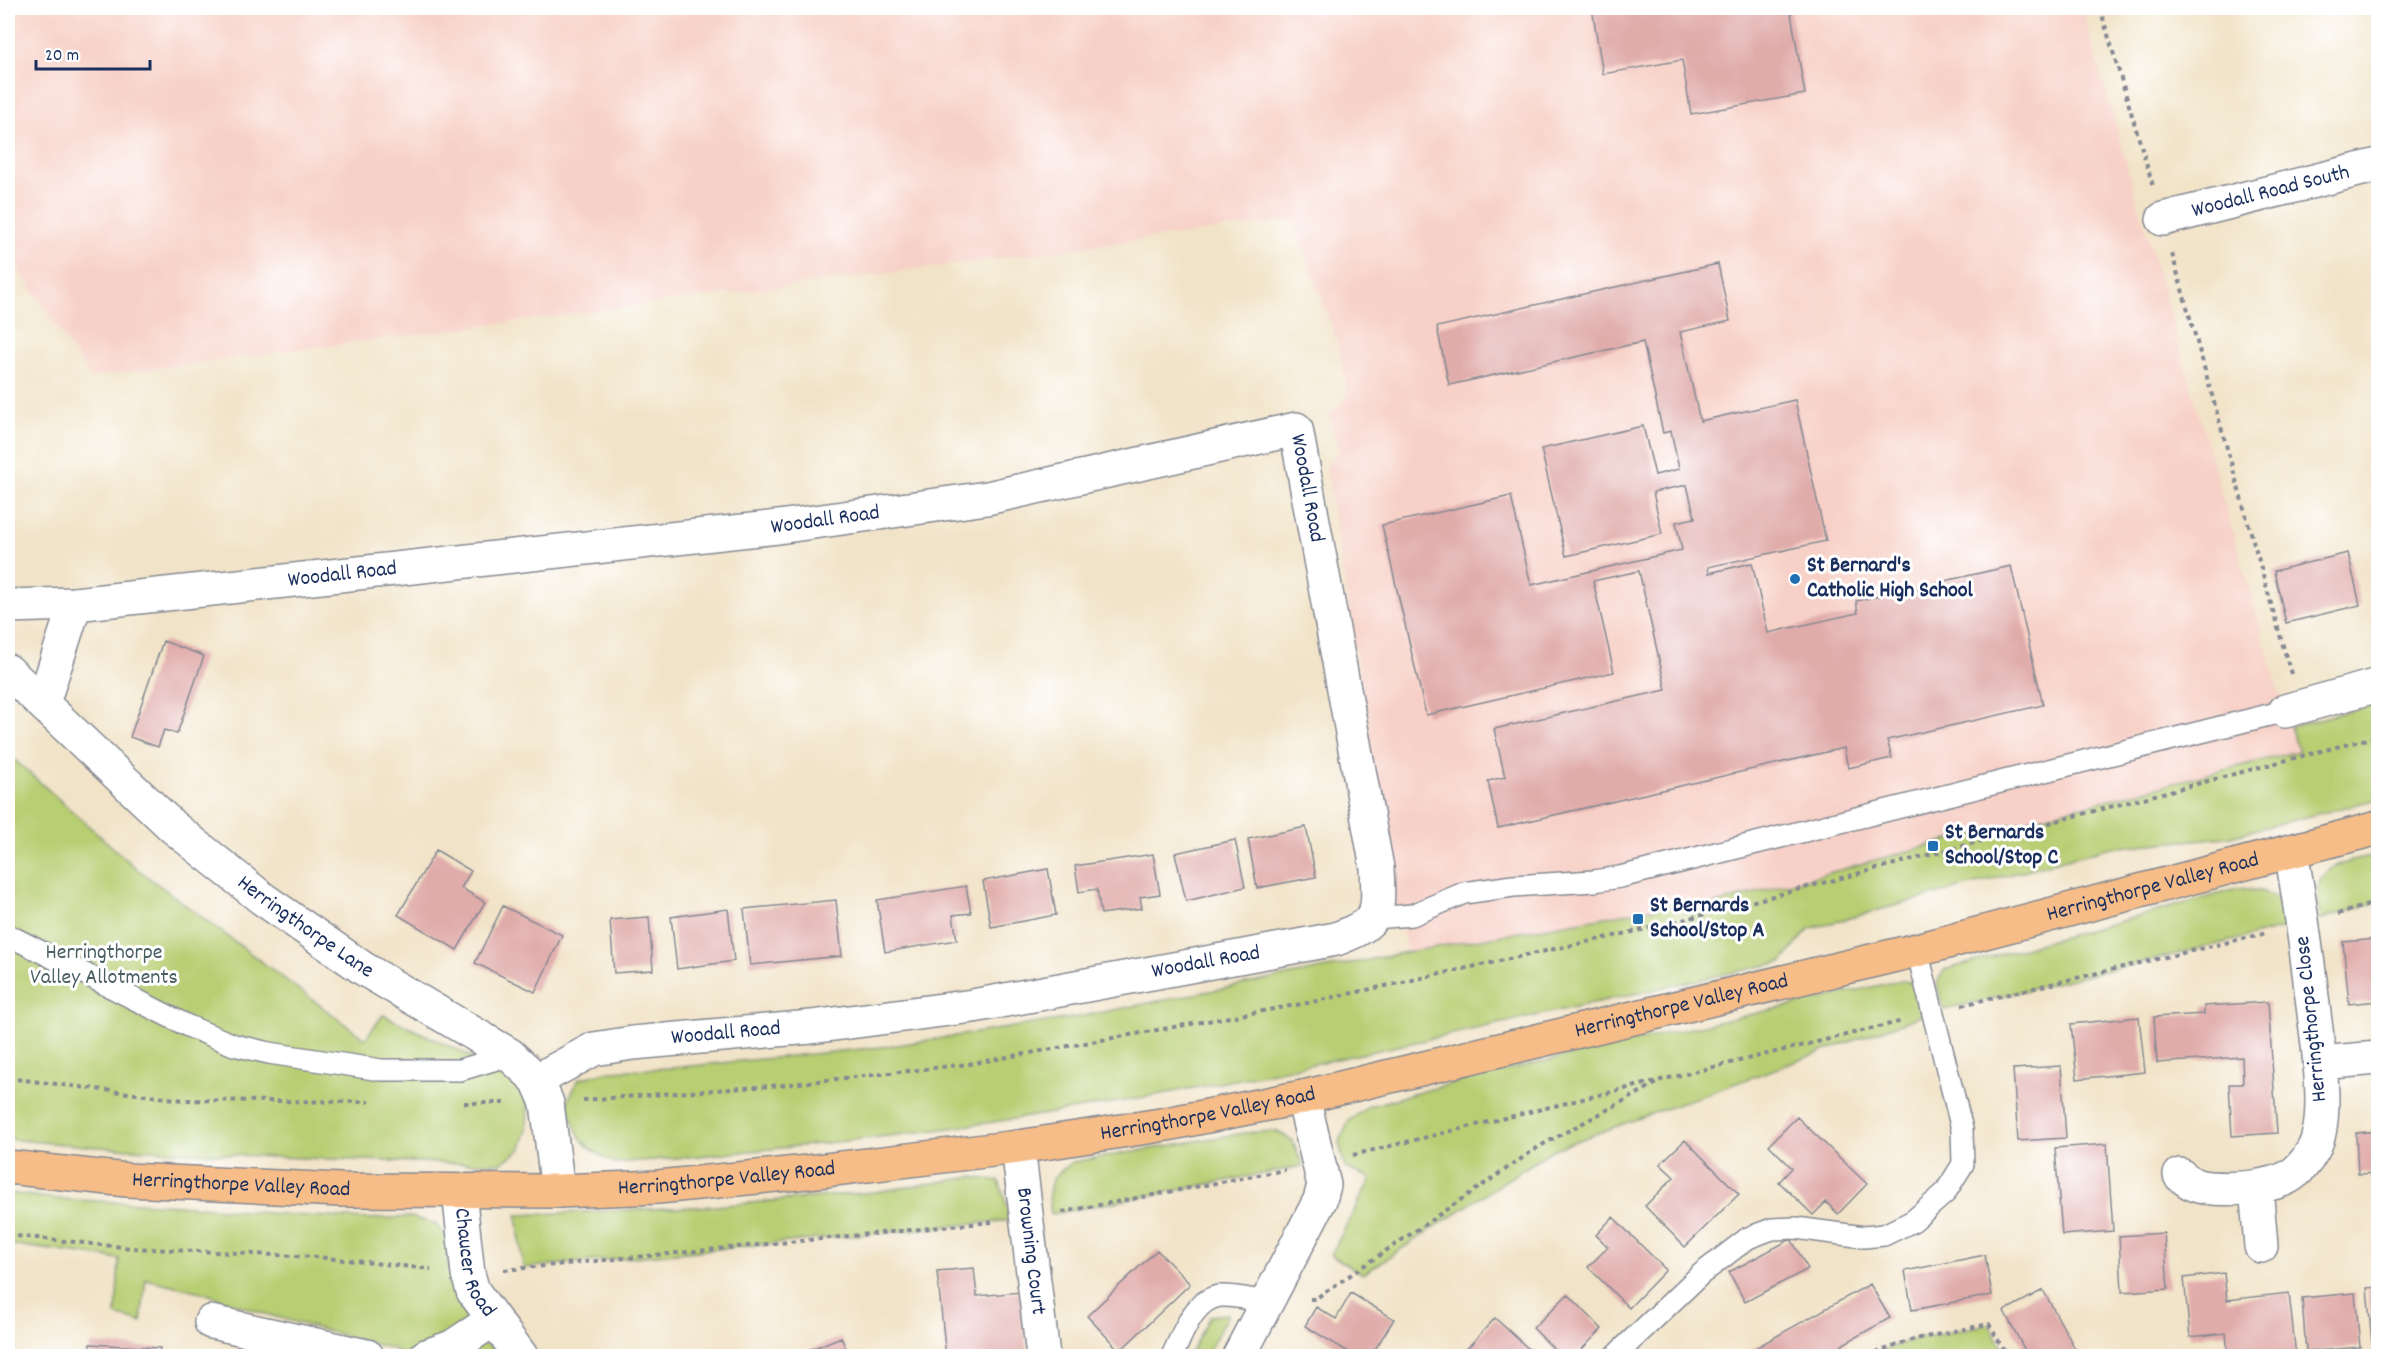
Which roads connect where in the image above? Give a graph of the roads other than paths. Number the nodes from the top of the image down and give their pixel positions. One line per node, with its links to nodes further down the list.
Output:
1 (2379, 165): 2 (street, Woodall Road South)
2 (2163, 219)
3 (75, 604): 4 (street, Woodall Road); 7 (street); 11 (street, Woodall Road)
4 (8, 606)
5 (8, 671): 7 (street, Herringthorpe Lane)
6 (2379, 685): 8 (street)
7 (43, 703): 14 (street, Herringthorpe Lane)
8 (2293, 708): 11 (lane)
9 (2379, 828): 10 (main road, Herringthorpe Valley Road)
10 (2291, 851): 13 (main road, Herringthorpe Valley Road); 16 (street, Herringthorpe Close)
11 (1373, 918): 17 (street, Woodall Road)
12 (8, 935): 14 (lane)
13 (1917, 950): 18 (main road, Herringthorpe Valley Road); 35 (lane)
14 (510, 1055): 17 (street, Herringthorpe Lane)
15 (2379, 1058): 16 (street)
16 (2320, 1063): 22 (street, Herringthorpe Close)
17 (537, 1080): 24 (street, Herringthorpe Lane)
18 (1303, 1097): 19 (main road, Herringthorpe Valley Road); 26 (street)
19 (1018, 1148): 24 (main road, Herringthorpe Valley Road); 32 (street, Browning Court)
20 (8, 1167): 23 (main road, Herringthorpe Valley Road)
21 (2180, 1175): 22 (street, Herringthorpe Close)
22 (2256, 1187): 25 (street)
23 (459, 1191): 24 (main road, Herringthorpe Valley Road); 27 (street, Chaucer Road)
24 (558, 1191)
25 (2261, 1246)
26 (1267, 1302): 33 (lane); 34 (street)
27 (493, 1320): 30 (street); 31 (street, Chaucer Road)
28 (211, 1322): 29 (street)
29 (367, 1356)
30 (426, 1356)
31 (520, 1356)
32 (1043, 1356)
33 (1172, 1356)
34 (1239, 1356)
35 (1615, 1356)

